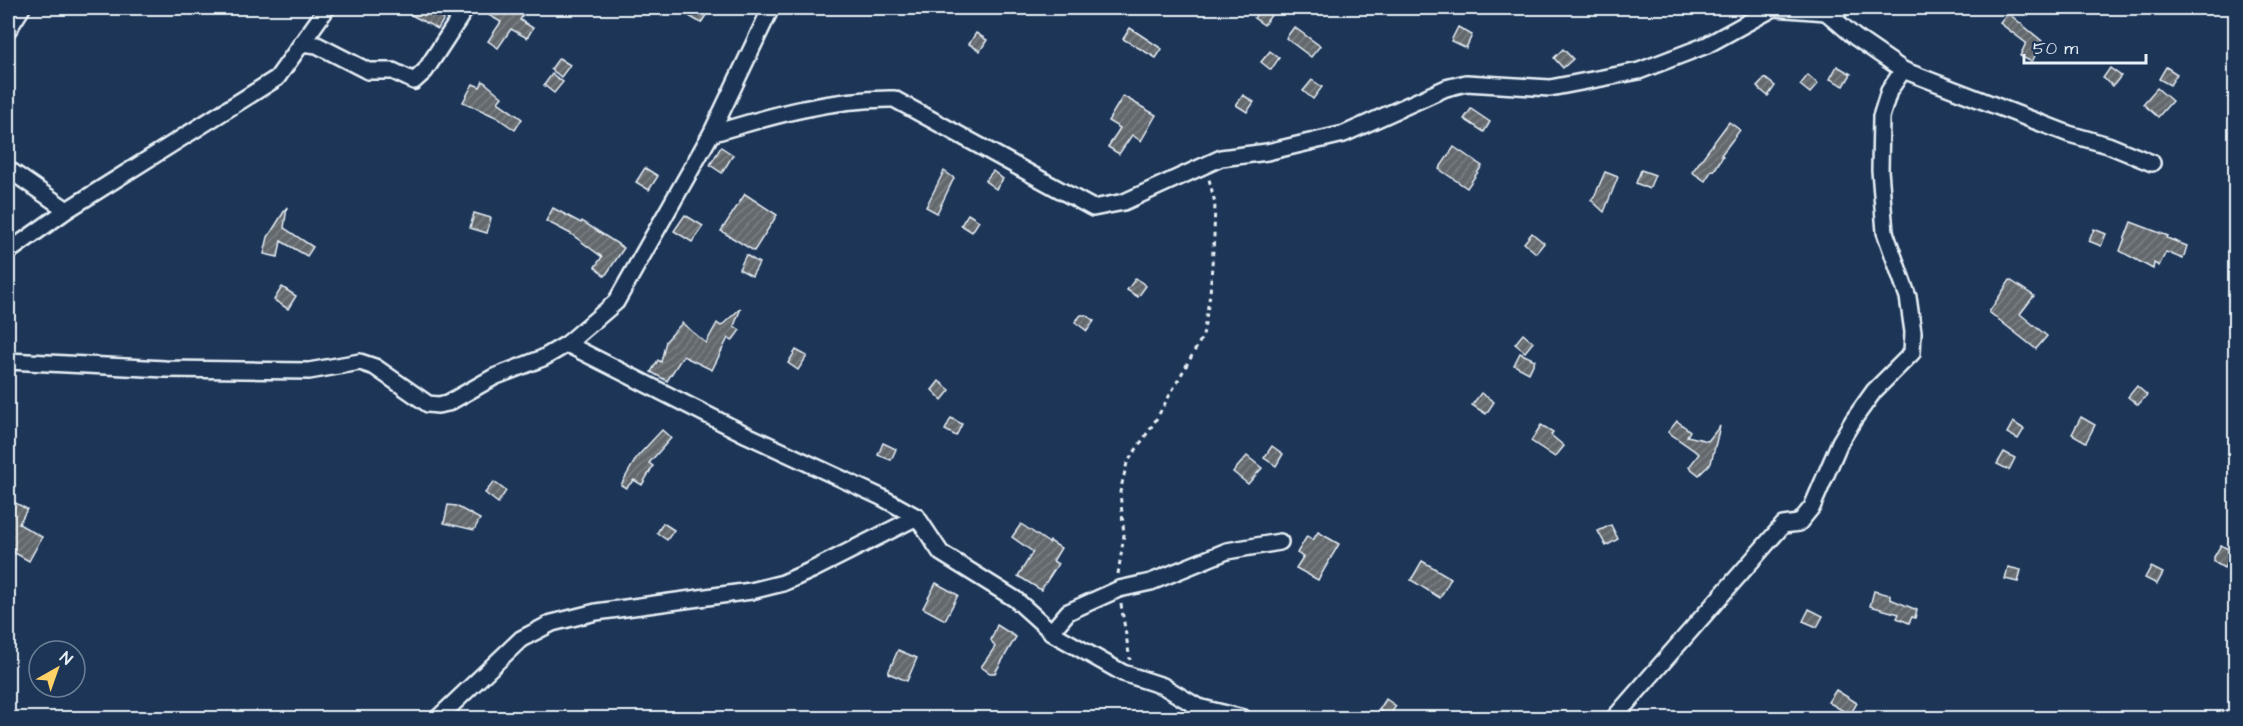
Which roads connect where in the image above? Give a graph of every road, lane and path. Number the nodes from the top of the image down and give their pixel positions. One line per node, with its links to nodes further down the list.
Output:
1 (22, 8): 7 (street)
2 (327, 8): 8 (street)
3 (465, 8): 8 (street)
4 (771, 8): 10 (street)
5 (1842, 8): 6 (street)
6 (1826, 12): 9 (street); 12 (street)
7 (8, 30)
8 (302, 43): 14 (street)
9 (1903, 70): 11 (street); 25 (street)
10 (711, 134): 12 (street); 16 (street)
11 (2152, 163)
12 (1206, 165): 20 (path)
13 (8, 169): 14 (street)
14 (67, 210): 15 (street)
15 (8, 252)
16 (567, 344): 17 (street); 18 (street)
17 (8, 361)
18 (917, 517): 21 (street); 23 (street)
19 (1280, 542): 20 (street)
20 (1119, 589): 21 (street); 22 (path)
21 (1051, 632): 22 (street)
22 (1132, 674): 24 (street)
23 (438, 718)
24 (1243, 718)
25 (1614, 718)

